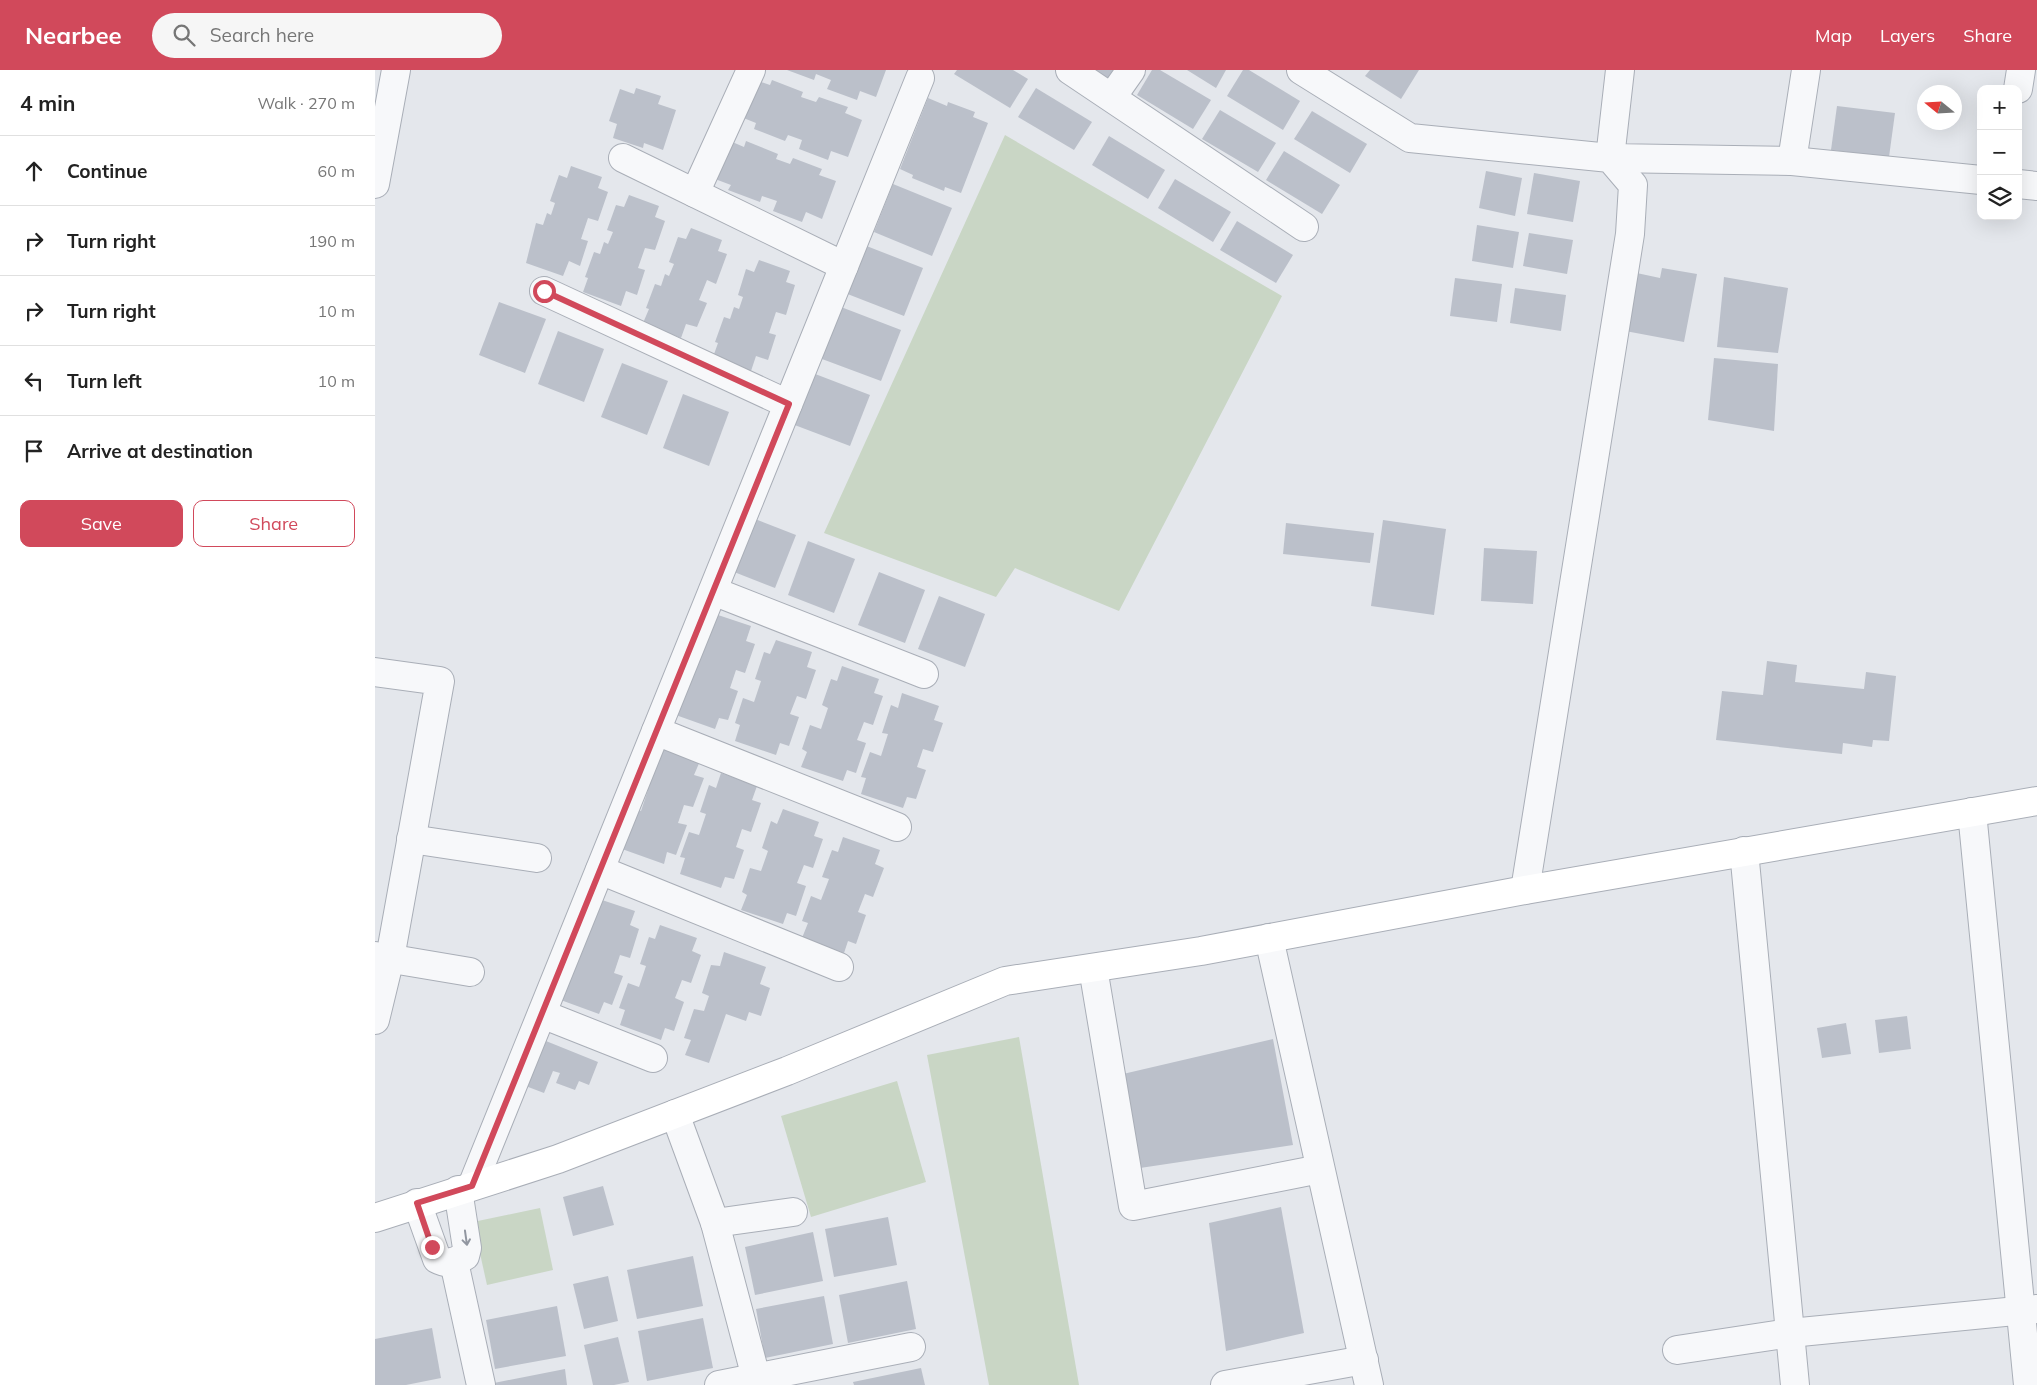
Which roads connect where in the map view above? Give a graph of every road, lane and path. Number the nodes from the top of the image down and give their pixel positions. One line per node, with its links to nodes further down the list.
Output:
1 (396, 70): 16 (street)
2 (751, 70): 19 (street)
3 (1070, 70): 11 (street)
4 (1131, 70): 11 (street)
5 (1301, 70): 13 (street)
6 (1620, 70): 13 (street)
7 (1806, 70): 14 (street)
8 (2021, 70): 10 (street)
9 (920, 78): 21 (street)
10 (2019, 85)
11 (1113, 98): 20 (street)
12 (623, 158): 19 (street)
13 (1610, 158): 14 (street); 35 (street)
14 (1792, 161): 15 (street)
15 (1977, 180)
16 (375, 184)
17 (2022, 184): 18 (street)
18 (2037, 186)
19 (695, 193): 21 (street)
20 (1304, 226)
21 (844, 266): 23 (street)
22 (544, 291): 23 (street)
23 (789, 404): 24 (street)
24 (713, 591): 26 (street); 27 (street)
25 (375, 672): 31 (street)
26 (924, 674)
27 (656, 731): 30 (street); 34 (street)
28 (2037, 801): 29 (street)
29 (1971, 812): 32 (street); 52 (street)
30 (897, 827)
31 (411, 839): 33 (street); 37 (street)
32 (1744, 851): 35 (street); 53 (street)
33 (537, 858)
34 (600, 870): 38 (street); 41 (street)
35 (1525, 890): 36 (street)
36 (1269, 938): 39 (street); 45 (street)
37 (382, 957): 40 (street); 42 (street)
38 (839, 967)
39 (1093, 968): 44 (street); 45 (street)
40 (470, 972)
41 (542, 1014): 43 (street); 46 (street)
42 (375, 1020)
43 (653, 1058)
44 (675, 1114): 46 (street); 50 (street)
45 (1320, 1169): 56 (street)
46 (465, 1188): 47 (street); 51 (street, one-way to 51)
47 (417, 1203): 49 (street); 51 (street)
48 (793, 1212): 50 (street)
49 (375, 1218)
50 (715, 1224): 57 (street)
51 (454, 1262): 58 (street)
52 (2029, 1310): 53 (street); 62 (street)
53 (1790, 1334): 55 (street); 61 (street)
54 (911, 1347): 57 (street)
55 (1677, 1350)
56 (1366, 1372): 60 (street)
57 (757, 1381): 59 (street)
58 (481, 1385)
59 (719, 1385)
60 (1225, 1385)
61 (1795, 1385)
62 (2028, 1385)

